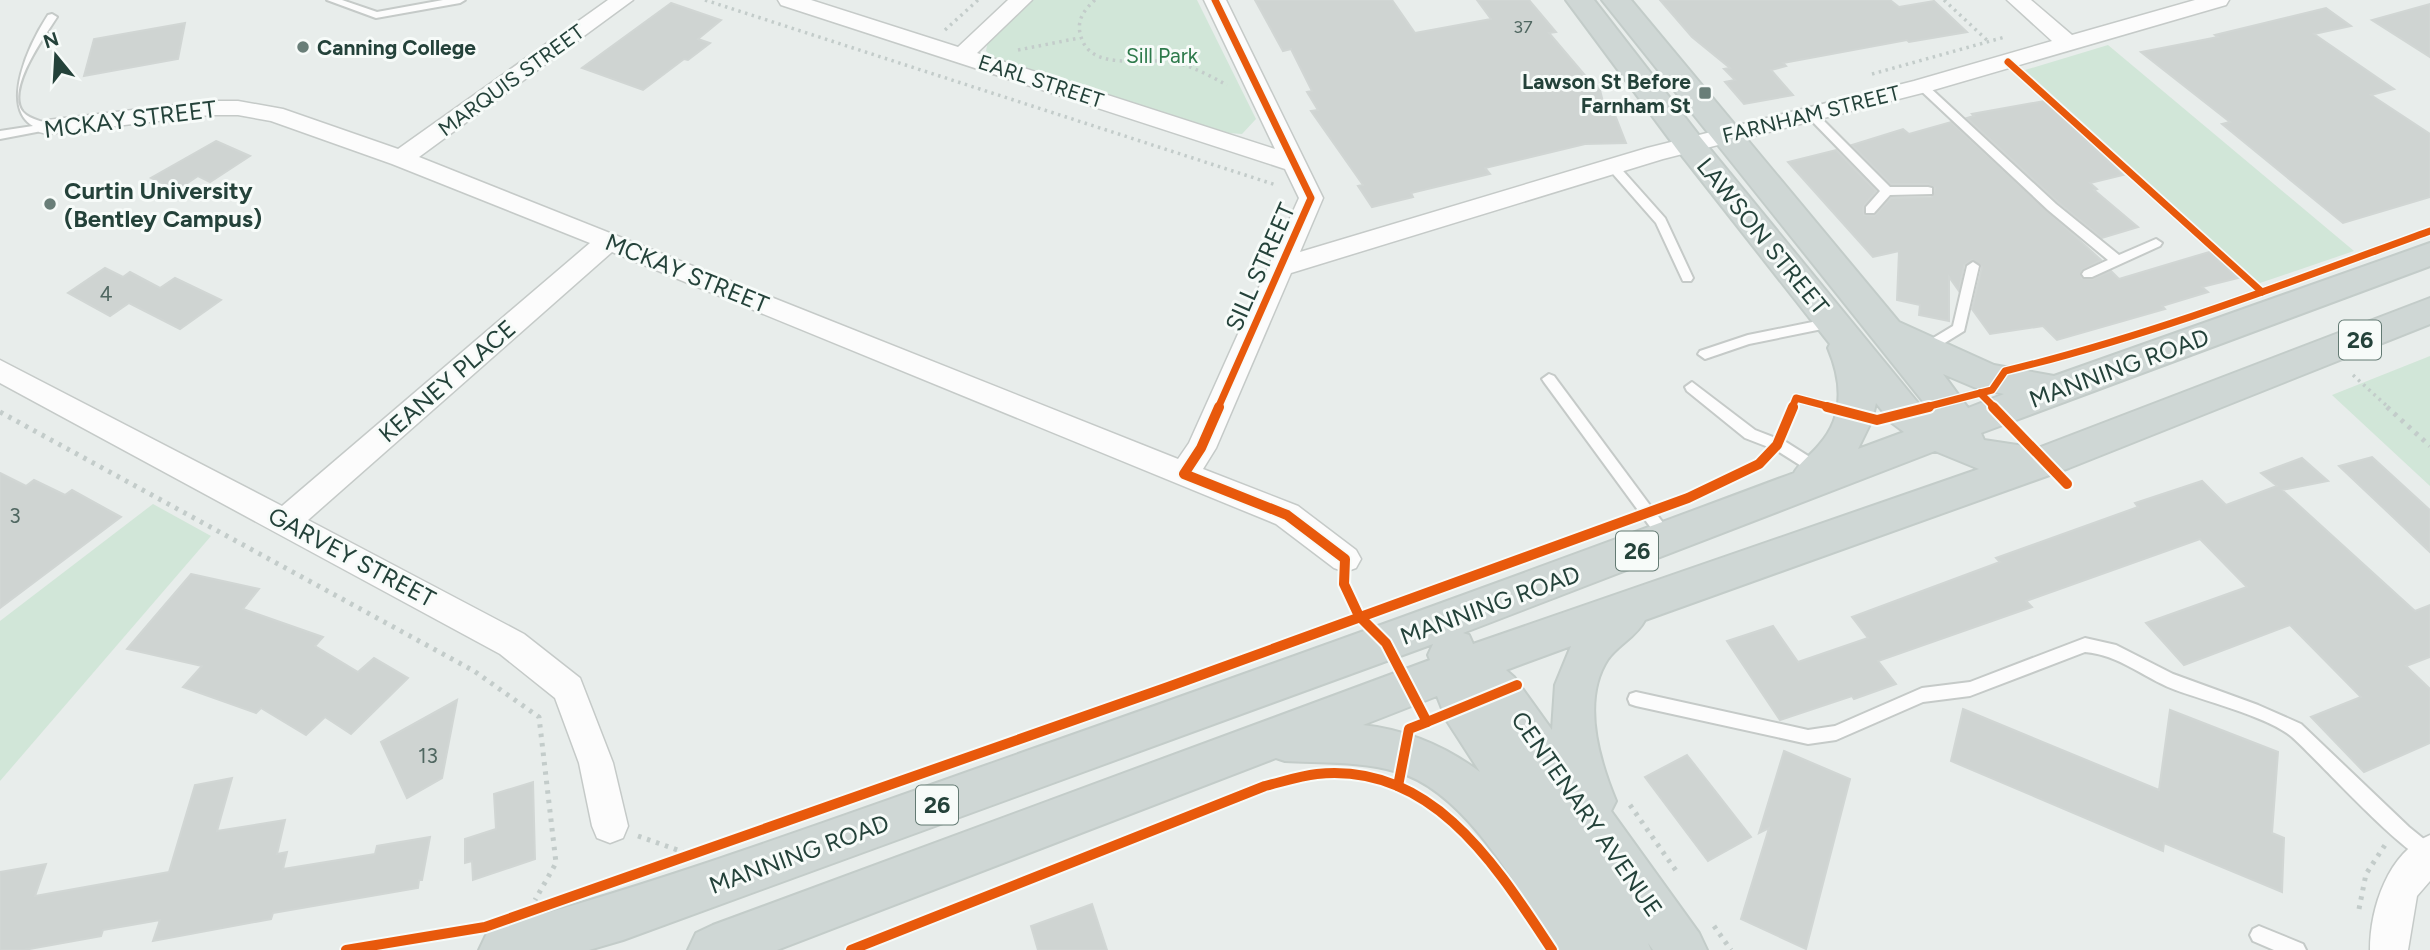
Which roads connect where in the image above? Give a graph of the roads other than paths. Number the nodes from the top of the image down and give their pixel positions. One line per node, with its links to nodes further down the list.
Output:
1 (332, 0): 2 (lane)
2 (460, 0)
3 (622, 0): 21 (street, MARQUIS STREET)
4 (789, 0): 13 (street, EARL STREET)
5 (1021, 0): 13 (street)
6 (1215, 0): 22 (street, SILL STREET)
7 (1580, 0): 20 (main road, LAWSON STREET)
8 (1616, 0): 19 (main road, LAWSON STREET)
9 (2018, 0): 12 (street)
10 (2218, 0): 12 (street, FARNHAM STREET)
11 (52, 17): 14 (lane)
12 (2068, 43): 15 (street, FARNHAM STREET)
13 (962, 55): 22 (street, EARL STREET)
14 (6, 83): 17 (lane)
15 (1922, 86): 16 (street, FARNHAM STREET); 30 (lane)
16 (1811, 114): 19 (street, FARNHAM STREET); 24 (lane)
17 (47, 127): 18 (lane, MCKAY STREET); 21 (street, MCKAY STREET)
18 (0, 135)
19 (1727, 136): 20 (street, FARNHAM STREET); 37 (main road, LAWSON STREET)
20 (1690, 145): 23 (street, FARNHAM STREET); 36 (main road, LAWSON STREET)
21 (401, 159): 27 (street, MCKAY STREET)
22 (1293, 163): 31 (street, SILL STREET)
23 (1612, 166): 31 (street, FARNHAM STREET); 34 (lane)
24 (1887, 191): 25 (lane); 26 (lane)
25 (1928, 191)
26 (1870, 211)
27 (609, 241): 46 (street, MCKAY STREET); 49 (street, KEANEY PLACE)
28 (2157, 243): 30 (lane)
29 (2430, 254): 43 (main road, MANNING ROAD / 26)
30 (2118, 261): 33 (lane)
31 (1283, 266): 46 (street, SILL STREET)
32 (1973, 266): 38 (lane)
33 (2088, 274)
34 (1687, 278)
35 (2430, 310): 45 (main road, MANNING ROAD / 26)
36 (1832, 323): 39 (lane); 44 (main road, LAWSON STREET); 47 (main road)
37 (1884, 327): 38 (main road); 44 (main road, LAWSON STREET)
38 (1924, 349): 43 (main road)
39 (1705, 354)
40 (0, 370): 49 (street, GARVEY STREET)
41 (1549, 379): 50 (lane)
42 (1692, 387): 47 (lane)
43 (2055, 390): 44 (main road, MANNING ROAD / 26)
44 (1955, 436): 45 (main road, LAWSON STREET); 47 (main road, MANNING ROAD / 26); 48 (main road)
45 (2046, 461): 48 (main road, MANNING ROAD / 26)
46 (1184, 474): 51 (street, MCKAY STREET)
47 (1805, 480): 50 (main road, MANNING ROAD / 26)
48 (1938, 498): 52 (main road, MANNING ROAD / 26)
49 (286, 521): 58 (street, GARVEY STREET)
50 (1667, 539): 53 (main road, MANNING ROAD / 26)
51 (1345, 559)
52 (1633, 606): 55 (main road, MANNING ROAD / 26); 59 (main road)
53 (1482, 608): 54 (main road, MANNING ROAD / 26); 55 (main road)
54 (1386, 643): 55 (main road, CENTENARY AVENUE); 63 (main road, MANNING ROAD / 26)
55 (1458, 664): 57 (main road, MANNING ROAD / 26); 59 (main road, CENTENARY AVENUE); 66 (main road, CENTENARY AVENUE)
56 (1636, 699): 60 (lane)
57 (1269, 740): 64 (main road, MANNING ROAD / 26); 65 (main road)
58 (610, 826)
59 (1613, 849): 61 (main road, CENTENARY AVENUE)
60 (2429, 854): 68 (street)
61 (1695, 933)
62 (2259, 934): 67 (lane)
63 (504, 950)
64 (713, 950)
65 (1585, 950)
66 (1626, 950)
67 (2297, 950)
68 (2389, 950)

